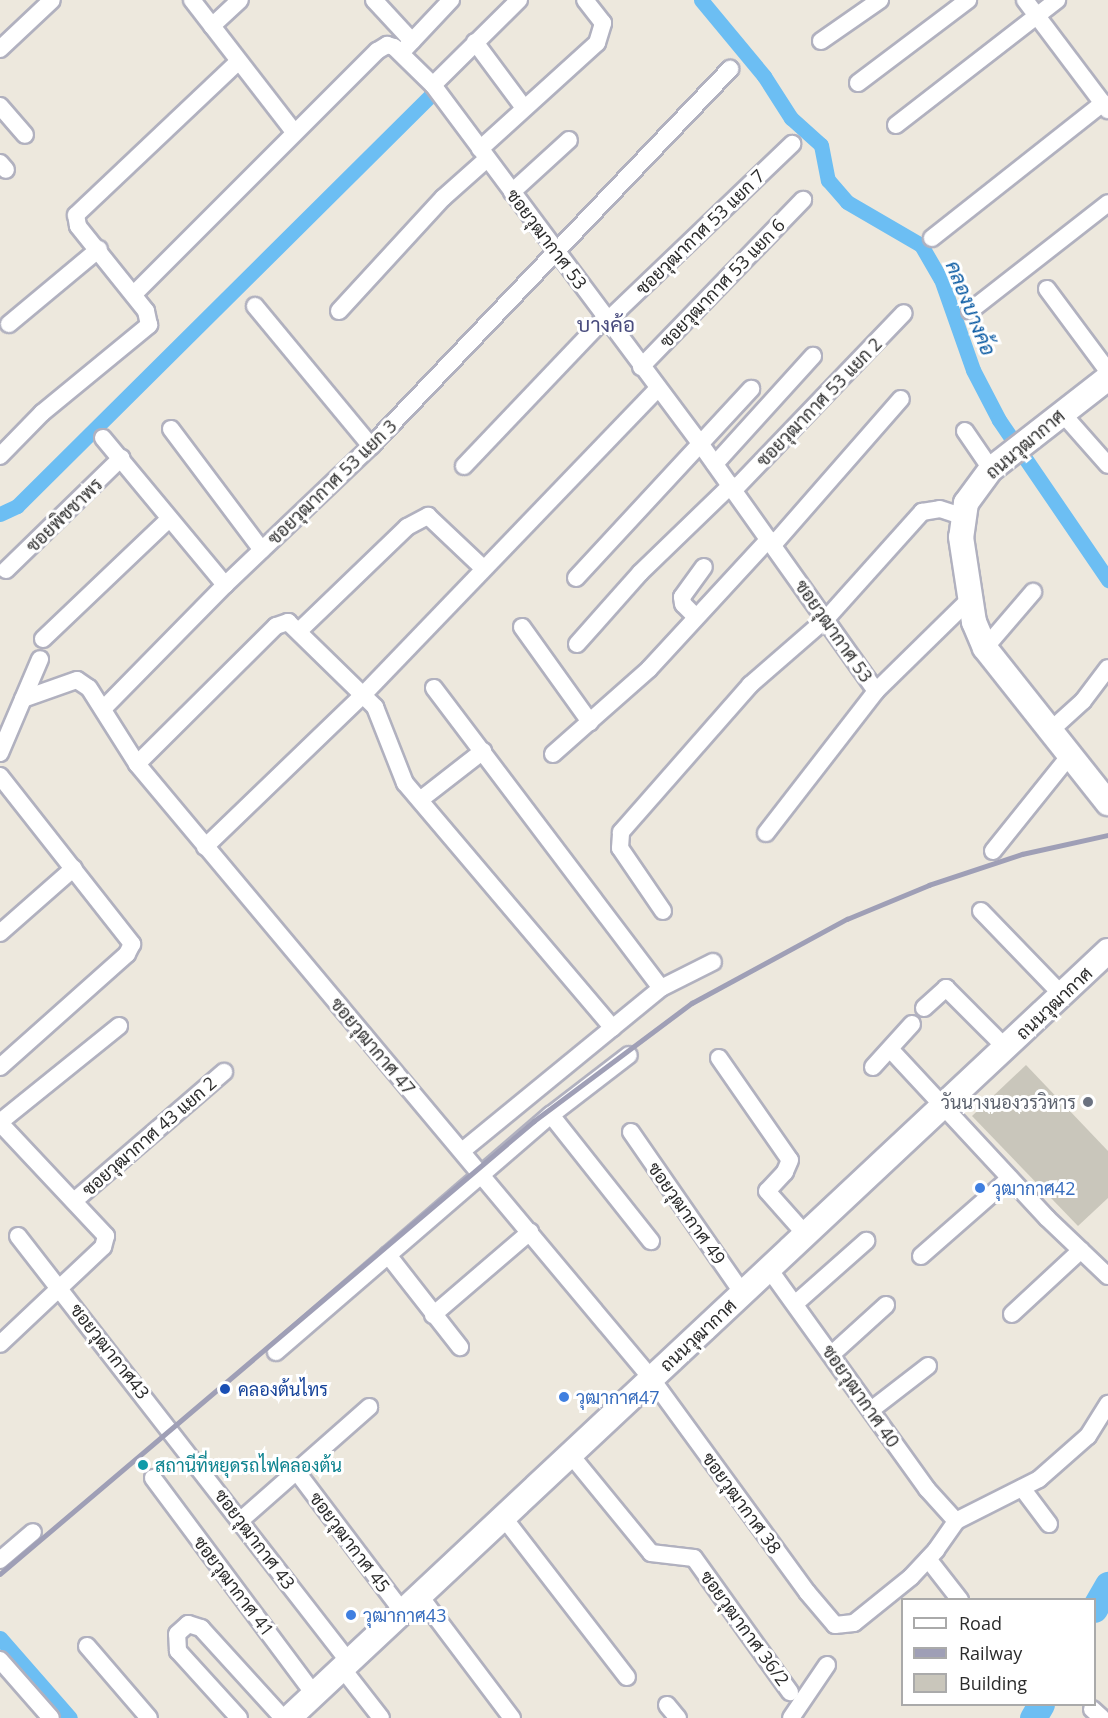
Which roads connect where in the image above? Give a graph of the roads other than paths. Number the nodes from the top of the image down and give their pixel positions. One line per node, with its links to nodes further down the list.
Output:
1 (52, 0): 17 (street)
2 (192, 0): 13 (street)
3 (240, 0): 13 (street)
4 (374, 0): 16 (street, ซอยวุฒากาศ 53)
5 (519, 0): 15 (street)
6 (585, 0): 24 (street)
7 (879, 0): 14 (street)
8 (968, 0): 20 (street)
9 (1025, 0): 12 (street)
10 (1057, 0): 12 (street)
11 (445, 2): 16 (street)
12 (1037, 16): 23 (street); 25 (street)
13 (212, 26): 18 (street)
14 (821, 41)
15 (475, 42): 21 (street); 24 (street)
16 (406, 47): 21 (street, ซอยวุฒากาศ 53); 26 (street)
17 (0, 49)
18 (238, 62): 26 (street); 35 (street)
19 (730, 69): 36 (street, ซอยวุฒากาศ 53 แยก 3)
20 (858, 83)
21 (433, 85): 30 (street, ซอยวุฒากาศ 53)
22 (0, 106): 27 (street)
23 (1105, 107): 34 (street)
24 (524, 108): 30 (street)
25 (896, 125)
26 (294, 132): 38 (street)
27 (25, 135)
28 (569, 140): 31 (street)
29 (792, 144): 43 (street, ซอยวุฒากาศ 53 แยก 7)
30 (483, 154): 31 (street, ซอยวุฒากาศ 53); 40 (street)
31 (512, 192): 36 (street, ซอยวุฒากาศ 53)
32 (803, 200): 46 (street, ซอยวุฒากาศ 53 แยก 6)
33 (1108, 202): 41 (street)
34 (932, 238)
35 (99, 249): 38 (street); 44 (street)
36 (556, 251): 43 (street, ซอยวุฒากาศ 53); 57 (street, ซอยวุฒากาศ 53 แยก 3)
37 (1047, 289): 47 (street)
38 (134, 294): 59 (street)
39 (255, 306): 57 (street)
40 (339, 311)
41 (970, 311)
42 (904, 314): 64 (street, ซอยวุฒากาศ 53 แยก 2)
43 (607, 319): 46 (street, ซอยวุฒากาศ 53); 63 (street, ซอยวุฒากาศ 53 แยก 7)
44 (9, 324)
45 (813, 356): 61 (street, ซอยวุฒากาศ 53 แยก 2)
46 (641, 367): 49 (street, ซอยวุฒากาศ 53)
47 (1108, 371)
48 (1108, 378): 52 (main road, ถนนวุฒากาศ)
49 (658, 388): 56 (street, ซอยวุฒากาศ 53); 69 (street)
50 (751, 389): 56 (street)
51 (901, 399): 67 (street)
52 (1062, 413): 58 (main road, ถนนวุฒากาศ); 62 (street)
53 (171, 429): 68 (street)
54 (965, 430): 58 (street)
55 (103, 438): 60 (street)
56 (699, 442): 61 (street, ซอยวุฒากาศ 53); 72 (street)
57 (371, 446): 68 (street, ซอยวุฒากาศ 53 แยก 3)
58 (1007, 455): 65 (main road, ถนนวุฒากาศ)
59 (0, 456)
60 (121, 458): 66 (street); 71 (street, ซอยพิชชาพร)
61 (715, 464): 64 (street, ซอยวุฒากาศ 53)
62 (1108, 465)
63 (464, 466)
64 (733, 488): 67 (street, ซอยวุฒากาศ 53); 81 (street, ซอยวุฒากาศ 53 แยก 2)
65 (961, 516): 75 (main road); 77 (street)
66 (168, 520): 73 (street); 80 (street)
67 (771, 542): 76 (street); 77 (street, ซอยวุฒากาศ 53)
68 (262, 550): 73 (street, ซอยวุฒากาศ 53 แยก 3)
69 (482, 567): 79 (street); 87 (street)
70 (704, 567): 76 (street)
71 (6, 570)
72 (576, 578)
73 (225, 585): 89 (street, ซอยวุฒากาศ 53 แยก 3)
74 (1034, 592): 82 (street)
75 (970, 598): 82 (main road); 86 (street, ซอยวุฒากาศ 53)
76 (696, 617): 90 (street)
77 (826, 619): 86 (street, ซอยวุฒากาศ 53); 104 (street)
78 (522, 627): 90 (street)
79 (299, 631): 87 (street); 96 (street)
80 (43, 639)
81 (577, 644)
82 (985, 648): 91 (main road)
83 (40, 659): 88 (street)
84 (1108, 668): 91 (street)
85 (434, 688): 92 (street)
86 (876, 691): 100 (street)
87 (362, 696): 98 (street); 101 (street)
88 (23, 699): 89 (street, ซอยวุฒากาศ 47); 93 (street)
89 (104, 708): 96 (street, ซอยวุฒากาศ 47)
90 (590, 722): 94 (street)
91 (1052, 730): 95 (main road)
92 (483, 751): 98 (street); 109 (street)
93 (0, 753)
94 (553, 754)
95 (1071, 754): 99 (main road); 102 (street)
96 (137, 764): 101 (street, ซอยวุฒากาศ 47)
97 (0, 776): 103 (street)
98 (420, 800): 114 (street)
99 (1108, 802)
100 (766, 833)
101 (205, 847): 126 (street, ซอยวุฒากาศ 47)
102 (993, 851)
103 (74, 868): 106 (street); 119 (street)
104 (663, 911)
105 (981, 911): 110 (street)
106 (0, 933)
107 (1108, 951): 110 (main road, ถนนวุฒากาศ)
108 (713, 962): 109 (street)
109 (661, 988): 114 (street)
110 (1062, 995): 115 (main road, ถนนวุฒากาศ)
111 (924, 1008): 115 (street)
112 (912, 1024): 116 (street)
113 (119, 1026): 124 (street)
114 (613, 1029): 126 (street)
115 (1006, 1048): 122 (main road, ถนนวุฒากาศ)
116 (890, 1049): 120 (street); 122 (street)
117 (628, 1055): 123 (street)
118 (719, 1058): 131 (street)
119 (0, 1067)
120 (873, 1067)
121 (224, 1072): 129 (street, ซอยวุฒากาศ 43 แยก 2)
122 (944, 1104): 128 (street); 131 (main road, ถนนวุฒากาศ)
123 (550, 1115): 127 (street); 133 (street)
124 (0, 1123): 129 (street, ซอยวุฒากาศ43)
125 (631, 1132): 141 (street, ซอยวุฒากาศ 49)
126 (462, 1151): 127 (street, ซอยวุฒากาศ 47)
127 (482, 1175): 130 (street, ซอยวุฒากาศ 47); 136 (street)
128 (1011, 1178): 135 (street); 137 (street)
129 (74, 1200): 140 (street, ซอยวุฒากาศ43)
130 (530, 1232): 145 (street); 151 (street, ซอยวุฒากาศ 47)
131 (806, 1235): 138 (main road, ถนนวุฒากาศ)
132 (18, 1236): 140 (street)
133 (651, 1241)
134 (866, 1241): 142 (street)
135 (1081, 1250): 139 (street); 144 (street)
136 (388, 1255): 145 (street); 148 (street)
137 (921, 1256)
138 (769, 1269): 141 (main road, ถนนวุฒากาศ); 142 (street, ซอยวุฒากาศ 40)
139 (1108, 1276)
140 (60, 1286): 146 (street, ซอยวุฒากาศ43); 155 (street, ซอยวุฒากาศ43)
141 (743, 1294): 151 (main road, ถนนวุฒากาศ)
142 (796, 1303): 149 (street, ซอยวุฒากาศ 40)
143 (886, 1305): 149 (street)
144 (1012, 1314)
145 (433, 1315): 147 (street)
146 (0, 1344)
147 (460, 1347)
148 (276, 1352)
149 (832, 1354): 154 (street, ซอยวุฒากาศ 40)
150 (928, 1366): 154 (street)
151 (651, 1378): 156 (main road, ถนนวุฒากาศ); 165 (street, ซอยวุฒากาศ 38)
152 (1108, 1404): 159 (street)
153 (369, 1407): 157 (street)
154 (871, 1410): 162 (street, ซอยวุฒากาศ 40)
155 (161, 1416): 161 (street, ซอยวุฒากาศ 43)
156 (570, 1454): 160 (main road, ถนนวุฒากาศ); 174 (street, ซอยวุฒากาศ 36/2)
157 (297, 1472): 161 (street); 168 (street, ซอยวุฒากาศ 45)
158 (153, 1478): 175 (street, ซอยวุฒากาศ 41)
159 (1022, 1488): 162 (street); 163 (street)
160 (504, 1518): 168 (main road, ถนนวุฒากาศ); 173 (street)
161 (241, 1520): 171 (street, ซอยวุฒากาศ 43)
162 (956, 1521): 165 (street)
163 (1048, 1524)
164 (33, 1532): 166 (street)
165 (928, 1559): 167 (street)
166 (0, 1560)
167 (959, 1598)
168 (412, 1604): 171 (main road, ถนนวุฒากาศ); 183 (street, ซอยวุฒากาศ 45)
169 (87, 1646): 178 (street)
170 (0, 1660): 177 (street)
171 (345, 1665): 175 (main road, ถนนวุฒากาศ); 182 (street, ซอยวุฒากาศ 43)
172 (827, 1665): 176 (street)
173 (627, 1677)
174 (790, 1692)
175 (314, 1694): 181 (main road, ถนนวุฒากาศ)
176 (798, 1715)
177 (51, 1718)
178 (149, 1718)
179 (239, 1718): 180 (street)
180 (283, 1718)
181 (289, 1718)
182 (381, 1718)
183 (512, 1718)

